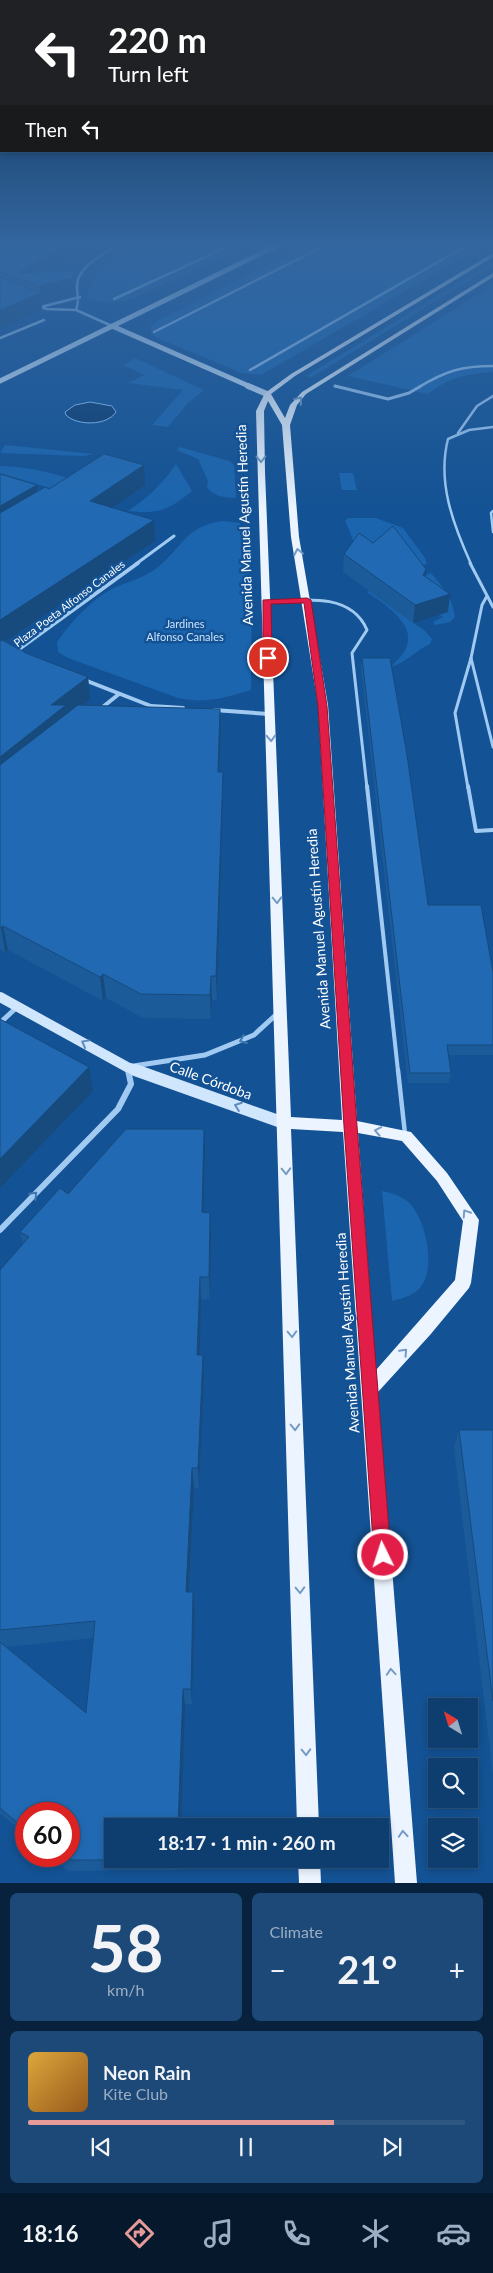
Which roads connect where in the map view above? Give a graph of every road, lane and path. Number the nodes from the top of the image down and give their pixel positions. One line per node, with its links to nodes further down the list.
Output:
1 (94, 335): 8 (street)
2 (132, 335): 10 (street)
3 (311, 335): 7 (street)
4 (360, 335): 10 (main road)
5 (396, 335): 12 (main road, one-way to 5)
6 (493, 366): 9 (street)
7 (250, 370)
8 (0, 381)
9 (335, 386)
10 (267, 394): 12 (main road, Avenida Manuel Agustín Heredia); 20 (main road, Avenida Manuel Agustín Heredia, one-way to 20)
11 (493, 396): 14 (lane)
12 (286, 425): 19 (main road, Avenida Manuel Agustín Heredia, one-way to 12)
13 (493, 427): 14 (lane)
14 (458, 433): 18 (lane)
15 (493, 511): 16 (lane)
16 (493, 532)
17 (174, 536): 22 (street, Plaza Poeta Alfonso Canales)
18 (487, 596): 21 (lane); 25 (lane)
19 (307, 600): 20 (lane); 40 (main road, Avenida Manuel Agustín Heredia); 41 (lane)
20 (266, 602): 30 (main road, Avenida Manuel Agustín Heredia)
21 (493, 607)
22 (14, 653): 23 (street, Plaza Poeta Alfonso Canales); 24 (street)
23 (23, 656)
24 (7, 657)
25 (471, 658): 32 (lane); 33 (lane)
26 (75, 677): 27 (street)
27 (119, 694): 28 (street); 31 (street)
28 (190, 709)
29 (209, 710): 30 (street)
30 (269, 714): 36 (main road, Avenida Manuel Agustín Heredia, one-way to 36)
31 (93, 715)
32 (493, 747)
33 (493, 830)
34 (0, 997): 35 (street, Calle Córdoba)
35 (17, 1007): 37 (street); 38 (street, Calle Córdoba, one-way to 35)
36 (281, 1010): 38 (street, Calle Córdoba, one-way to 38); 39 (main road, Avenida Manuel Agustín Heredia)
37 (0, 1023)
38 (128, 1067): 39 (street, Calle Córdoba, one-way to 38); 42 (street, one-way to 38)
39 (284, 1122): 40 (main road); 44 (main road, Avenida Manuel Agustín Heredia, one-way to 44)
40 (350, 1126): 41 (main road, one-way to 40); 43 (main road, Avenida Manuel Agustín Heredia)
41 (406, 1136): 43 (main road, one-way to 41)
42 (0, 1230)
43 (371, 1388): 47 (main road, Avenida Manuel Agustín Heredia, one-way to 43)
44 (308, 1818)
45 (309, 1868): 46 (main road)
46 (310, 1883)
47 (406, 1883)

